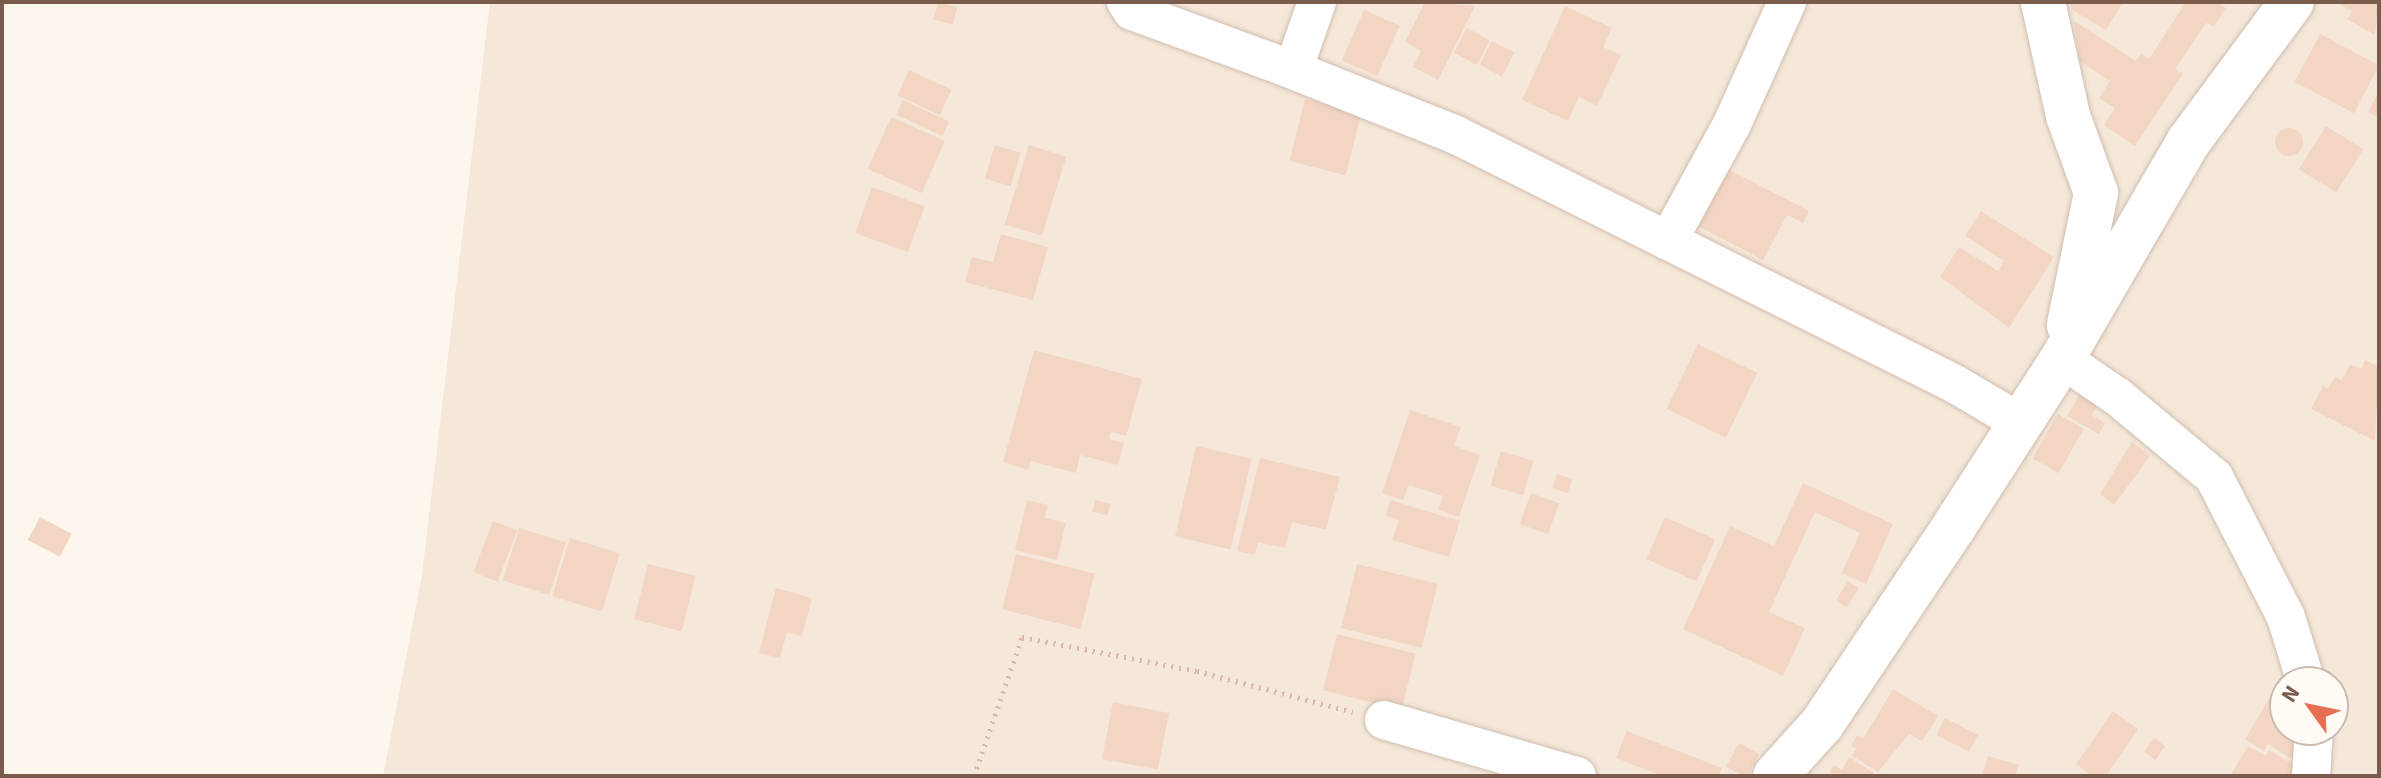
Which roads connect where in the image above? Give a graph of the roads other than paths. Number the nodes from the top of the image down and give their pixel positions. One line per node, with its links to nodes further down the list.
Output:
1 (1126, 2): 6 (street)
2 (1317, 2): 6 (street)
3 (1787, 2): 7 (street)
4 (2043, 2): 8 (street)
5 (2292, 2): 8 (street)
6 (1293, 70): 7 (street)
7 (1668, 241): 9 (street)
8 (2062, 359): 9 (street); 10 (street)
9 (2021, 423): 14 (street)
10 (2301, 666)
11 (1384, 720): 13 (street)
12 (2313, 746): 15 (street)
13 (1577, 776)
14 (1775, 776)
15 (2311, 776)

